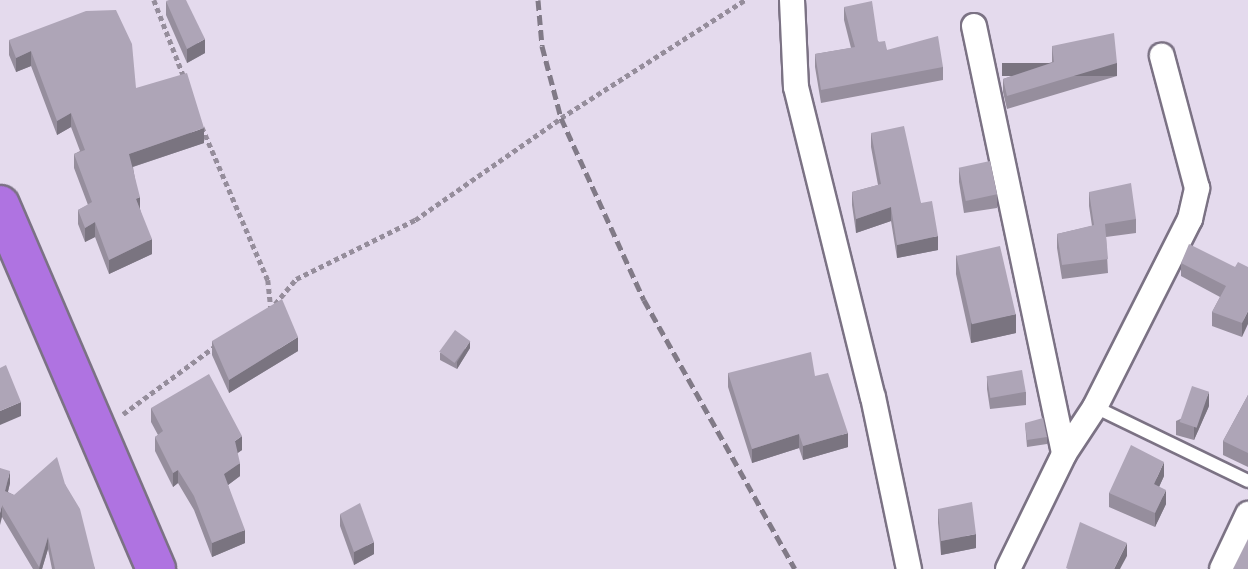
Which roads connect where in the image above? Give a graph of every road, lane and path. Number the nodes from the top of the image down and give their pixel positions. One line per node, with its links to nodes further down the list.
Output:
1 (154, 0): 6 (path)
2 (746, 0): 9 (path)
3 (792, 0): 18 (street)
4 (974, 26): 14 (street)
5 (1162, 56): 12 (street)
6 (187, 85)
7 (200, 120): 9 (path)
8 (0, 205): 13 (highway)
9 (271, 308): 10 (path)
10 (264, 318)
11 (220, 343): 13 (path)
12 (1095, 407): 14 (street); 15 (lane)
13 (97, 433): 17 (highway)
14 (1064, 454): 19 (street)
15 (1248, 481)
16 (1248, 514): 20 (street)
17 (156, 569)
18 (909, 569)
19 (1008, 569)
20 (1222, 569)

